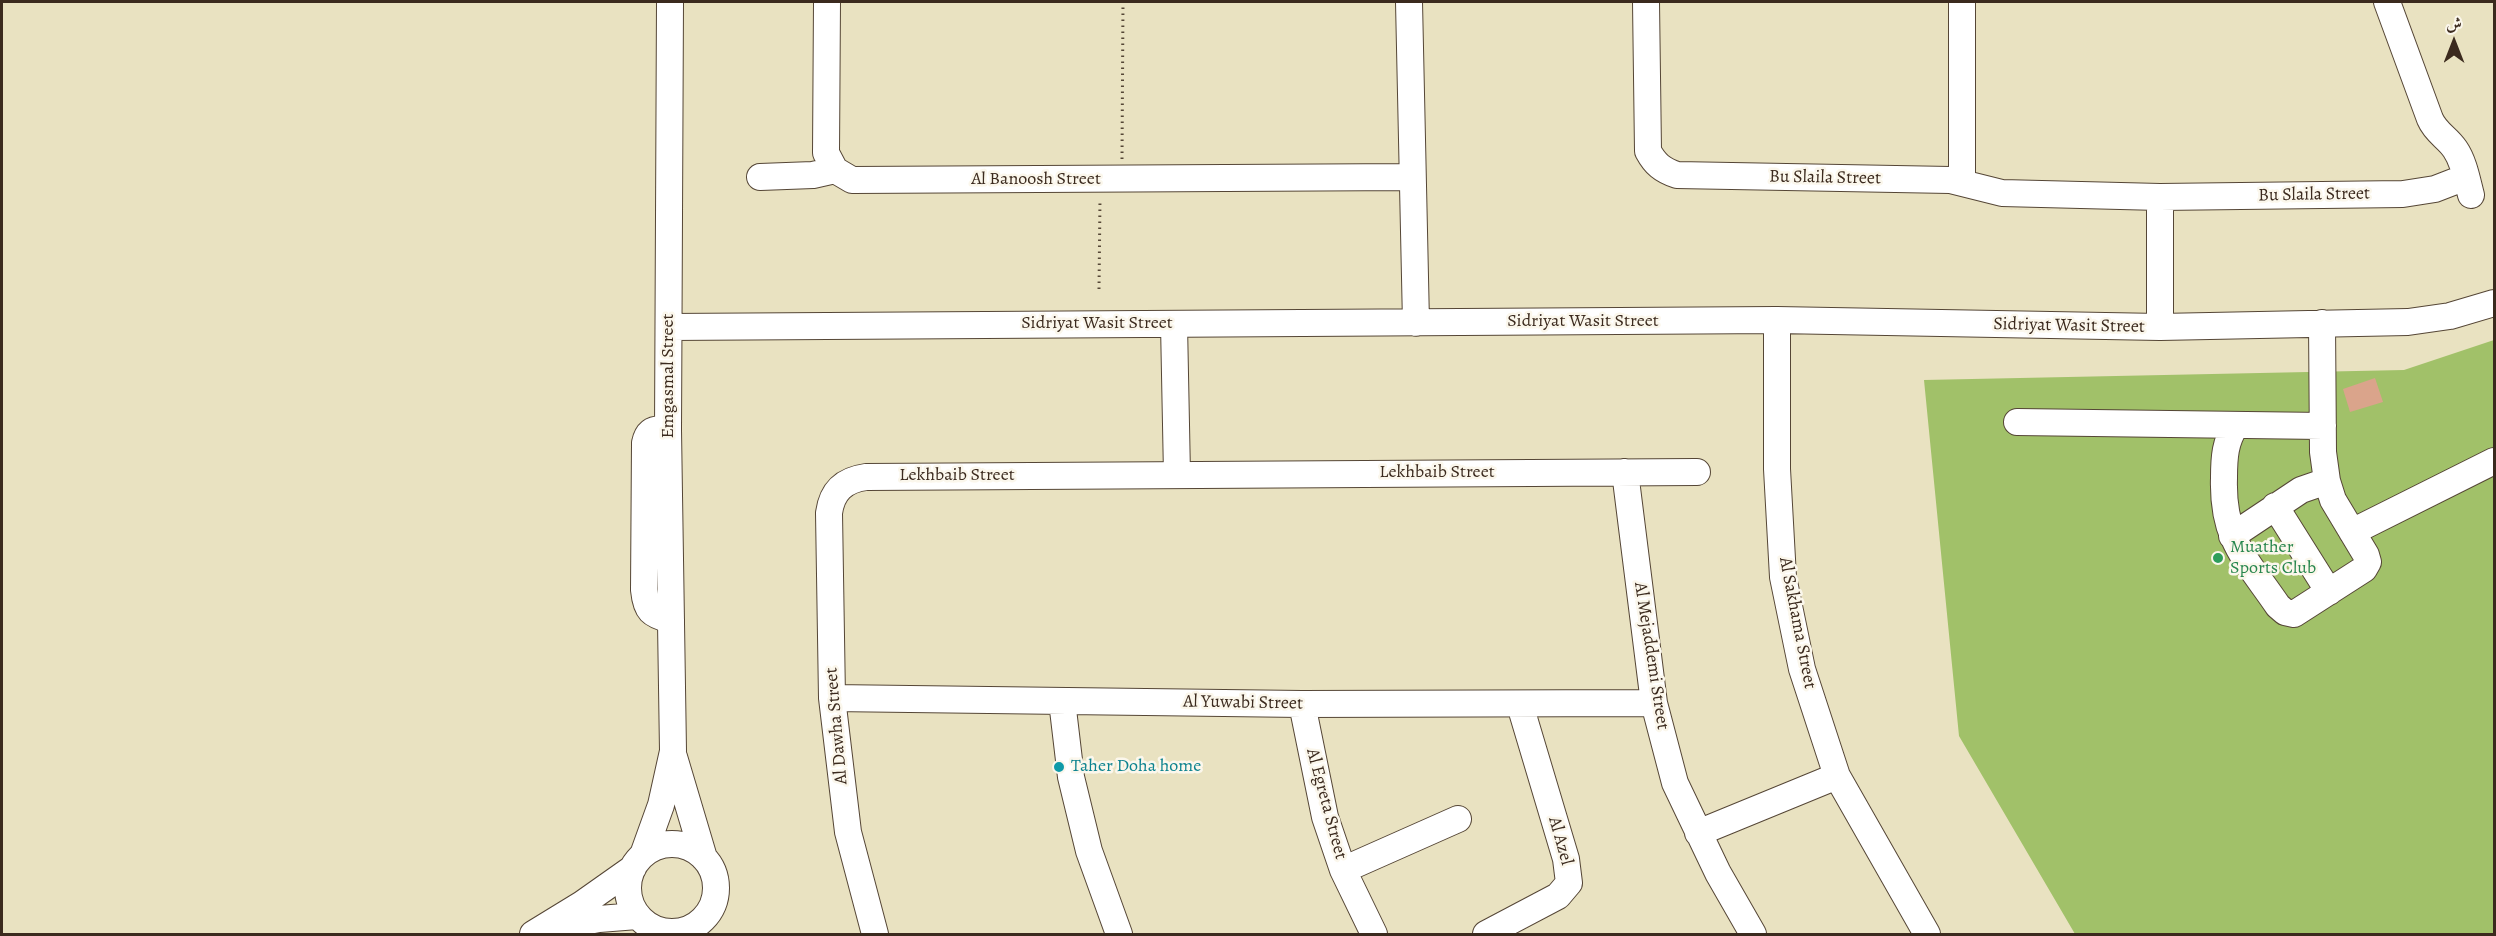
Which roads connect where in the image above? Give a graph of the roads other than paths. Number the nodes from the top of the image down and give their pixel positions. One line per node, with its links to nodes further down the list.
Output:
1 (670, 2): 17 (street, Emgasmal Street)
2 (827, 2): 7 (street)
3 (1409, 2): 9 (street)
4 (1646, 2): 10 (street, Bu Slaila Street)
5 (1962, 2): 10 (street)
6 (2388, 2): 11 (street, Bu Slaila Street)
7 (835, 170): 8 (street); 9 (street, Al Banoosh Street)
8 (759, 177)
9 (1412, 177): 14 (street)
10 (1962, 182): 11 (street, Bu Slaila Street)
11 (2160, 197): 18 (street)
12 (2494, 303): 15 (street, Sidriyat Wasit Street)
13 (1777, 321): 14 (street, Sidriyat Wasit Street); 18 (street, Sidriyat Wasit Street); 38 (street, Al Sakhama Street)
14 (1416, 323): 16 (street, Sidriyat Wasit Street)
15 (2322, 323): 18 (street, Sidriyat Wasit Street); 21 (street)
16 (1174, 324): 17 (street, Sidriyat Wasit Street); 25 (street)
17 (669, 327): 37 (street, Emgasmal Street)
18 (2160, 327)
19 (2017, 422): 20 (street)
20 (2236, 425): 21 (street); 30 (street)
21 (2323, 426): 26 (street)
22 (2494, 461): 29 (street)
23 (1625, 472): 24 (street, Lekhbaib Street); 25 (street, Lekhbaib Street); 34 (street, Al Mejaddemi Street)
24 (1696, 472)
25 (1177, 475): 28 (street, Lekhbaib Street)
26 (2327, 481): 27 (street); 29 (street)
27 (2275, 506): 30 (street); 31 (street)
28 (829, 513): 32 (street, Al Dawha Street)
29 (2352, 532): 31 (street)
30 (2232, 536): 31 (street)
31 (2329, 592)
32 (832, 698): 33 (street, Al Yuwabi Street); 49 (street, Al Dawha Street)
33 (1062, 701): 35 (street, Al Yuwabi Street); 50 (street)
34 (1654, 703): 36 (street, Al Yuwabi Street); 40 (street, Al Mejaddemi Street)
35 (1302, 704): 36 (street, Al Yuwabi Street); 43 (street, Al Egreta Street)
36 (1520, 705): 52 (street, Al Azel)
37 (673, 751): 41 (street, Emgasmal Street); 42 (street, Emgasmal Street)
38 (1837, 776): 40 (street); 54 (street, Al Sakhama Street)
39 (1458, 819): 43 (street)
40 (1698, 833): 53 (street, Al Mejaddemi Street)
41 (704, 858): 42 (street); 44 (street)
42 (638, 862): 45 (street); 47 (street)
43 (1343, 870): 51 (street, Al Egreta Street)
44 (713, 905): 46 (street); 48 (street)
45 (637, 916): 46 (street); 47 (street)
46 (667, 933)
47 (535, 934)
48 (718, 934)
49 (875, 934)
50 (1119, 934)
51 (1374, 934)
52 (1486, 934)
53 (1754, 934)
54 (1927, 934)

